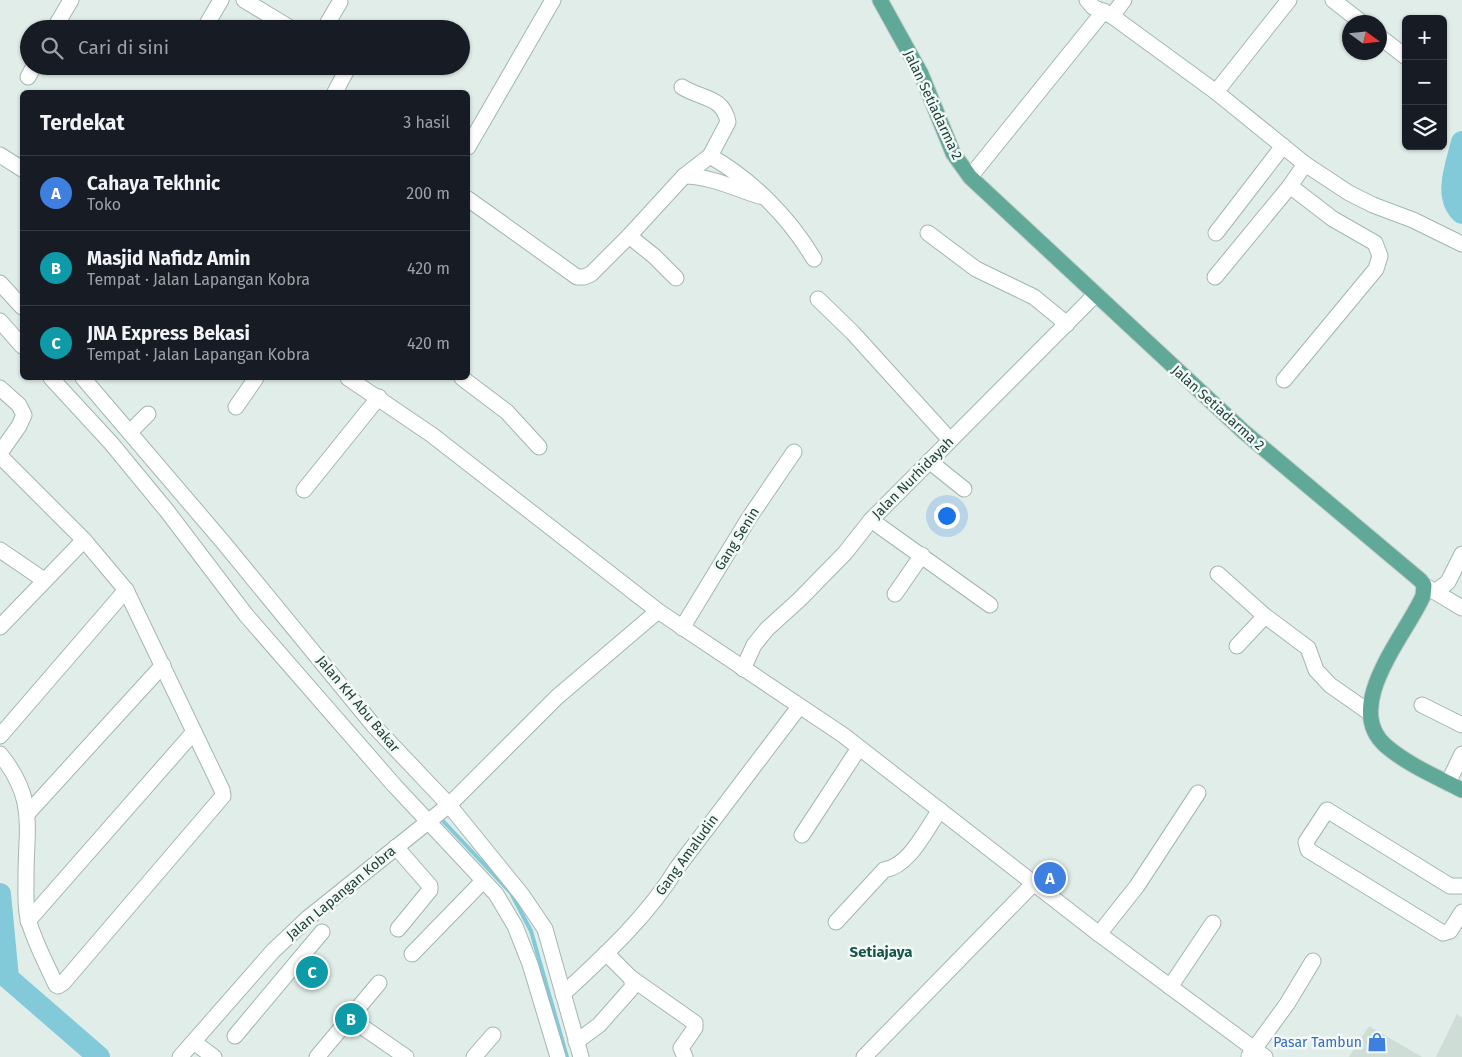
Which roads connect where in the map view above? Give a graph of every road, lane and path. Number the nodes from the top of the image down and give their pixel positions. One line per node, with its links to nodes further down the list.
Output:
1 (71, 0): 13 (street)
2 (221, 0): 14 (street)
3 (244, 0): 15 (street)
4 (553, 0): 23 (street)
5 (880, 0): 30 (main road, Jalan Setiadarma 2)
6 (1087, 0): 11 (street)
7 (1124, 0): 11 (street)
8 (1289, 0): 22 (street)
9 (1333, 0): 12 (street)
10 (340, 2): 16 (street)
11 (1108, 14): 22 (street); 30 (street)
12 (1352, 15)
13 (59, 20)
14 (209, 20)
15 (277, 20)
16 (329, 20)
17 (1387, 42): 18 (street)
18 (1402, 54)
19 (344, 75): 21 (street)
20 (682, 87): 26 (street)
21 (336, 90)
22 (1216, 92): 24 (street)
23 (470, 144)
24 (1283, 146): 28 (street); 35 (street)
25 (0, 156): 27 (street)
26 (710, 156): 29 (street); 32 (street)
27 (20, 163)
28 (1305, 164): 31 (street); 37 (street)
29 (684, 176): 32 (street); 36 (street)
30 (970, 177): 42 (main road, Jalan Setiadarma 2)
31 (1290, 186): 39 (street); 53 (street)
32 (765, 199): 38 (street)
33 (470, 200): 36 (street)
34 (928, 233): 46 (street)
35 (1216, 233)
36 (629, 236): 40 (street)
37 (1462, 244)
38 (814, 258)
39 (1215, 277)
40 (676, 278)
41 (0, 283): 44 (street)
42 (1096, 294): 46 (street, Jalan Nurhidayah); 77 (main road, Jalan Setiadarma 2)
43 (818, 299): 59 (street)
44 (20, 305)
45 (0, 321): 47 (street)
46 (1067, 324): 59 (street, Jalan Nurhidayah)
47 (20, 344)
48 (54, 380): 67 (street)
49 (85, 380): 58 (street, Jalan KH Abu Bakar)
50 (255, 380): 56 (street)
51 (351, 380): 55 (street)
52 (465, 380): 60 (street)
53 (1284, 380)
54 (0, 388): 62 (street)
55 (378, 396): 65 (street); 82 (street)
56 (236, 407)
57 (148, 414): 58 (street)
58 (131, 431): 66 (street, Jalan KH Abu Bakar)
59 (950, 440): 63 (street, Jalan Nurhidayah)
60 (539, 448)
61 (794, 452): 85 (street, Gang Senin)
62 (0, 454): 69 (street)
63 (929, 461): 64 (street); 68 (street, Jalan Nurhidayah)
64 (964, 489)
65 (304, 490)
66 (186, 498): 67 (street); 70 (street, Jalan KH Abu Bakar)
67 (167, 511): 74 (street)
68 (871, 520): 73 (street); 88 (street, Jalan Nurhidayah)
69 (84, 540): 76 (street); 78 (street)
70 (224, 542): 74 (street); 101 (street, Jalan KH Abu Bakar)
71 (0, 550): 76 (street)
72 (1462, 554): 77 (street)
73 (922, 555): 79 (street); 80 (street)
74 (202, 557): 104 (street)
75 (1218, 574): 83 (street)
76 (44, 580): 84 (street)
77 (1429, 589): 81 (street); 91 (main road)
78 (126, 590): 87 (street); 94 (street)
79 (895, 594)
80 (990, 605)
81 (1462, 608)
82 (658, 611): 85 (street); 101 (street, Jalan Lapangan Kobra)
83 (1265, 616): 86 (street); 91 (street)
84 (0, 627)
85 (682, 628): 88 (street)
86 (1237, 646)
87 (163, 665): 93 (street); 103 (street)
88 (742, 669): 90 (street)
89 (1422, 705): 92 (street)
90 (799, 707): 95 (street); 117 (street, Gang Amaludin)
91 (1370, 713): 98 (main road)
92 (1462, 725)
93 (192, 733): 111 (street); 111 (street)
94 (0, 736)
95 (859, 748): 102 (street); 105 (street)
96 (0, 754): 103 (street)
97 (1462, 754): 98 (street)
98 (1448, 783): 99 (main road)
99 (1462, 790)
100 (1198, 793): 116 (street)
101 (449, 806): 104 (street, Jalan Lapangan Kobra); 124 (street, Jalan KH Abu Bakar)
102 (940, 810): 108 (street); 112 (street)
103 (28, 813): 111 (street)
104 (429, 822): 106 (street, Jalan Lapangan Kobra); 107 (street)
105 (802, 835)
106 (396, 847): 114 (street); 123 (street, Jalan Lapangan Kobra)
107 (483, 881): 118 (street); 137 (street)
108 (1034, 883): 116 (street); 139 (street)
109 (1462, 886): 110 (street)
110 (1462, 912)
111 (28, 922)
112 (836, 922)
113 (1213, 923): 122 (street)
114 (398, 929)
115 (322, 932): 125 (street)
116 (1099, 934): 122 (street)
117 (606, 953): 120 (street); 124 (street, Gang Amaludin)
118 (412, 954)
119 (1313, 961): 131 (street)
120 (631, 978): 130 (street); 138 (street)
121 (379, 983): 126 (street)
122 (1170, 987): 131 (street)
123 (238, 994): 125 (street); 129 (street, Jalan Lapangan Kobra)
124 (563, 994): 130 (street, Jalan KH Abu Bakar)
125 (258, 1009): 128 (street)
126 (350, 1019): 134 (street); 135 (street)
127 (493, 1035): 136 (street)
128 (235, 1036)
129 (194, 1043): 132 (street, Jalan Lapangan Kobra); 133 (street)
130 (579, 1050)
131 (1256, 1054)
132 (180, 1057)
133 (214, 1057)
134 (317, 1057)
135 (405, 1057)
136 (474, 1057)
137 (558, 1057)
138 (684, 1057)
139 (864, 1057)

